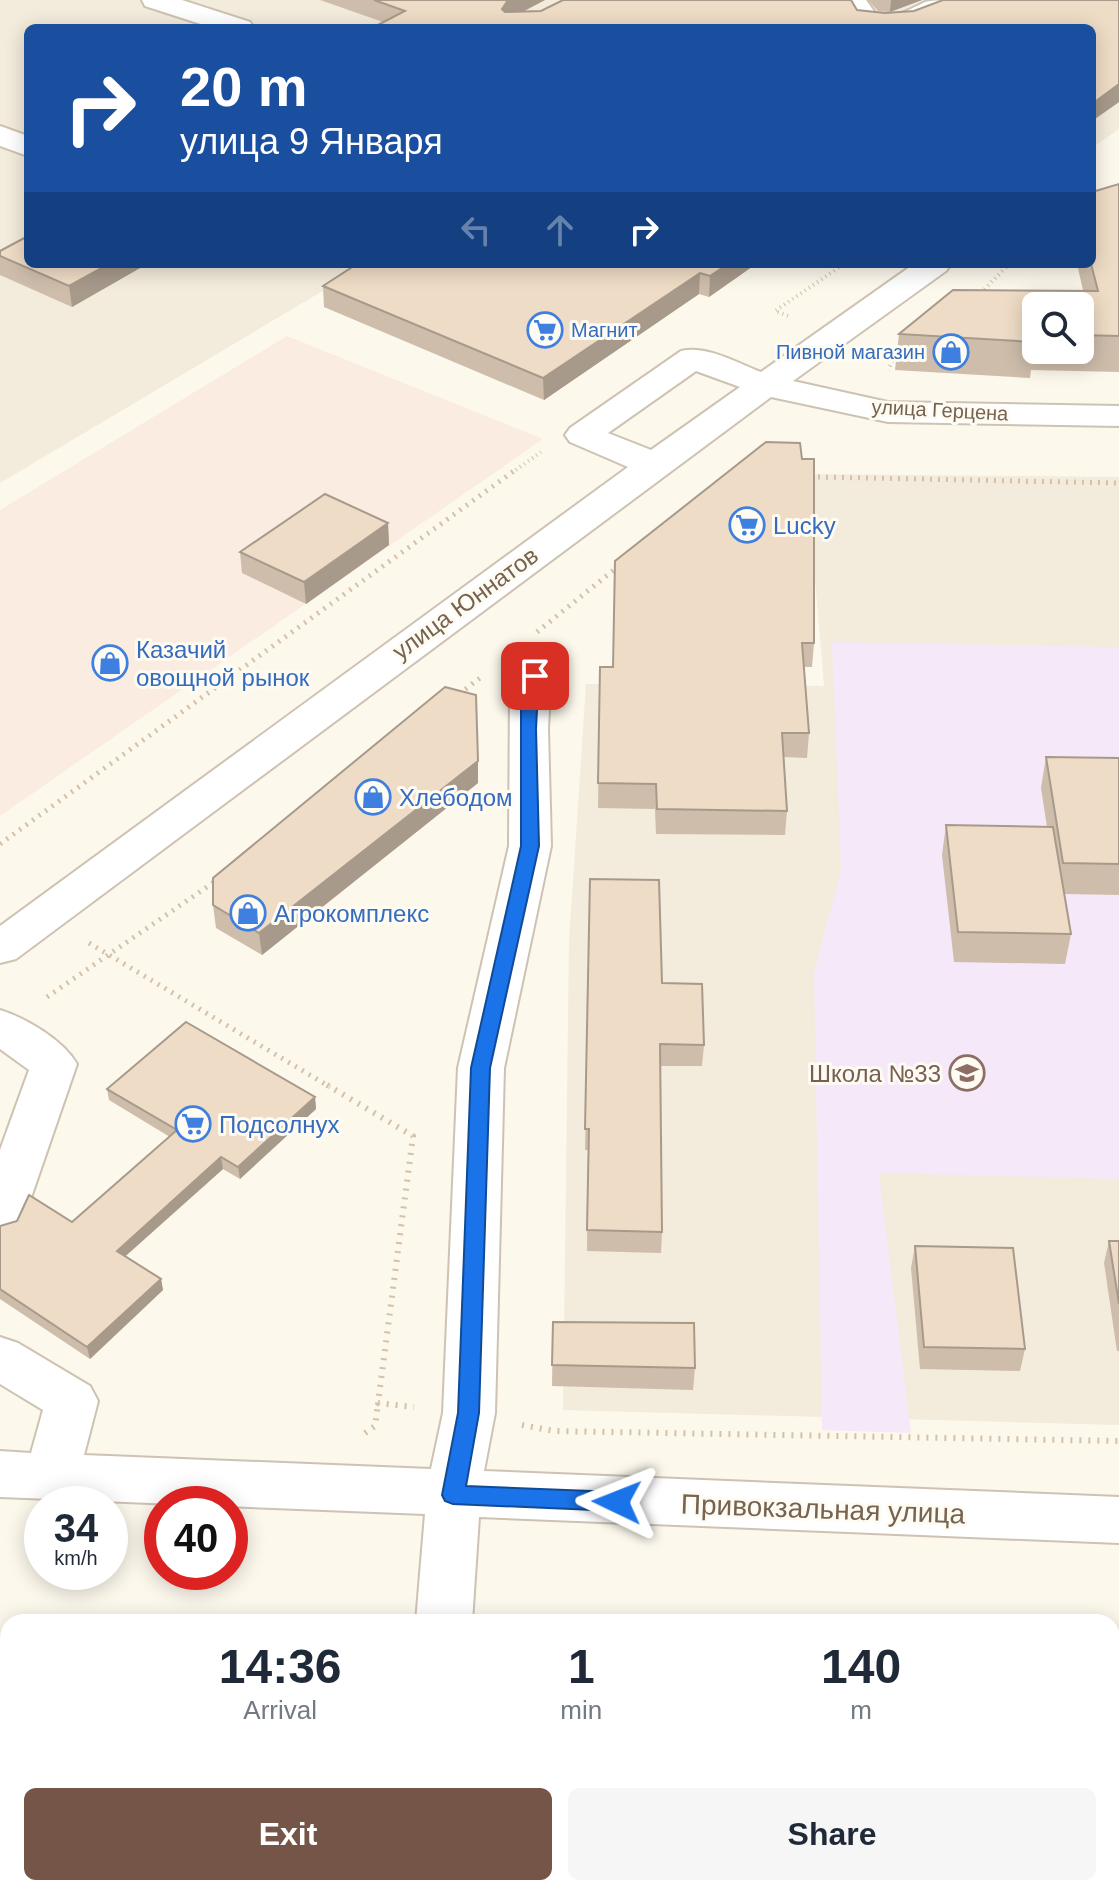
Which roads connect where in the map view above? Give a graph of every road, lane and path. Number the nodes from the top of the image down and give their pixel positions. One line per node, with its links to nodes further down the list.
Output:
1 (155, 0): 4 (street)
2 (852, 0): 5 (street)
3 (944, 0): 6 (street)
4 (228, 24)
5 (879, 24)
6 (902, 24)
7 (0, 135): 8 (street)
8 (24, 145)
9 (929, 268): 12 (street, улица Юннатов)
10 (1005, 268): 11 (path)
11 (980, 295)
12 (764, 385): 13 (street, улица Герцена); 15 (street, улица Юннатов); 15 (street, улица Герцена)
13 (1119, 416)
14 (548, 447): 21 (path)
15 (653, 464): 23 (street, улица Юннатов)
16 (818, 477): 17 (path)
17 (1119, 483)
18 (588, 589): 19 (path)
19 (518, 662): 20 (path); 28 (street)
20 (454, 699)
21 (0, 844)
22 (219, 879): 24 (path)
23 (1, 946)
24 (1, 1026): 25 (street)
25 (0, 1218)
26 (0, 1358): 27 (street)
27 (26, 1475): 28 (street, Привокзальная улица)
28 (453, 1495): 29 (street, Привокзальная улица); 30 (street)
29 (1119, 1520)
30 (445, 1614)

